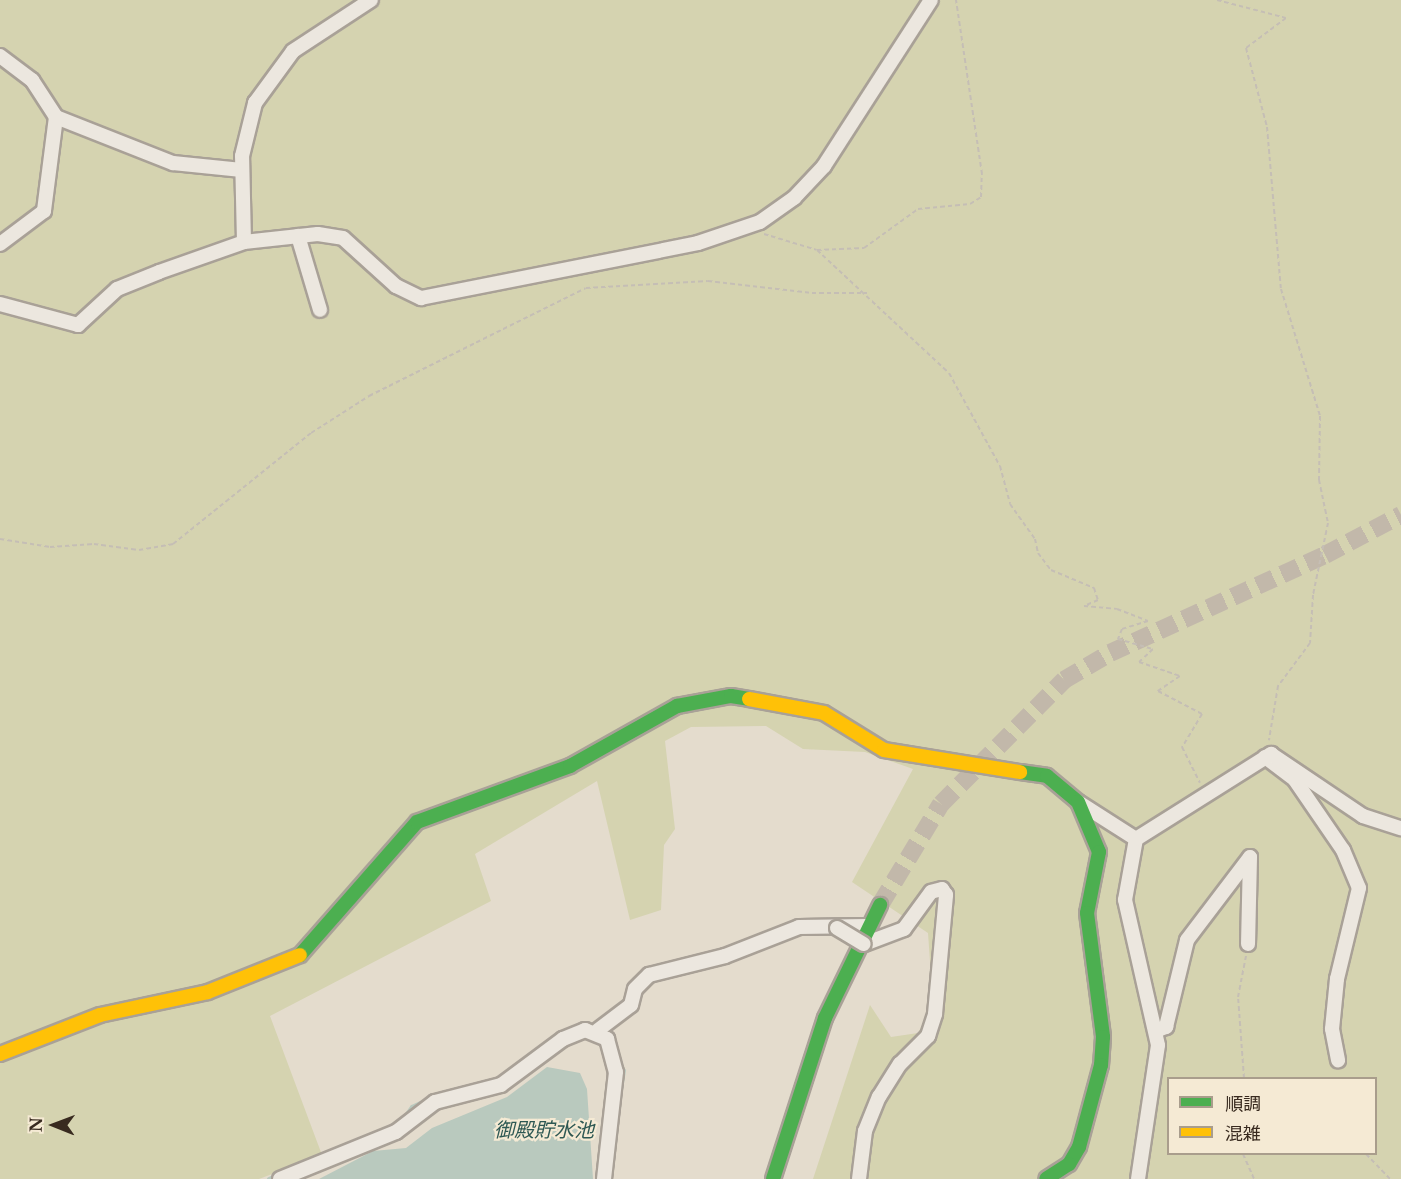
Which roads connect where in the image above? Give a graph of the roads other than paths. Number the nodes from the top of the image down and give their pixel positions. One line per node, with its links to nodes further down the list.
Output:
1 (371, 0): 5 (street)
2 (931, 0): 6 (street)
3 (0, 56): 4 (street)
4 (56, 117): 5 (street); 8 (street)
5 (242, 170): 7 (street)
6 (298, 236): 7 (street); 10 (street)
7 (244, 242): 9 (street)
8 (0, 244)
9 (0, 304)
10 (320, 310)
11 (1265, 757): 13 (street); 14 (street); 22 (street)
12 (1078, 802): 14 (street); 21 (street); 27 (street)
13 (1401, 828)
14 (1136, 839): 20 (street)
15 (880, 905): 16 (street)
16 (867, 926): 17 (street); 25 (street)
17 (837, 928): 19 (street); 26 (street, bridge)
18 (1248, 944): 20 (street)
19 (598, 1030): 23 (street); 24 (street)
20 (1158, 1030): 28 (street)
21 (0, 1054)
22 (1338, 1060)
23 (280, 1179)
24 (604, 1179)
25 (772, 1179)
26 (859, 1179)
27 (1046, 1179)
28 (1138, 1179)

